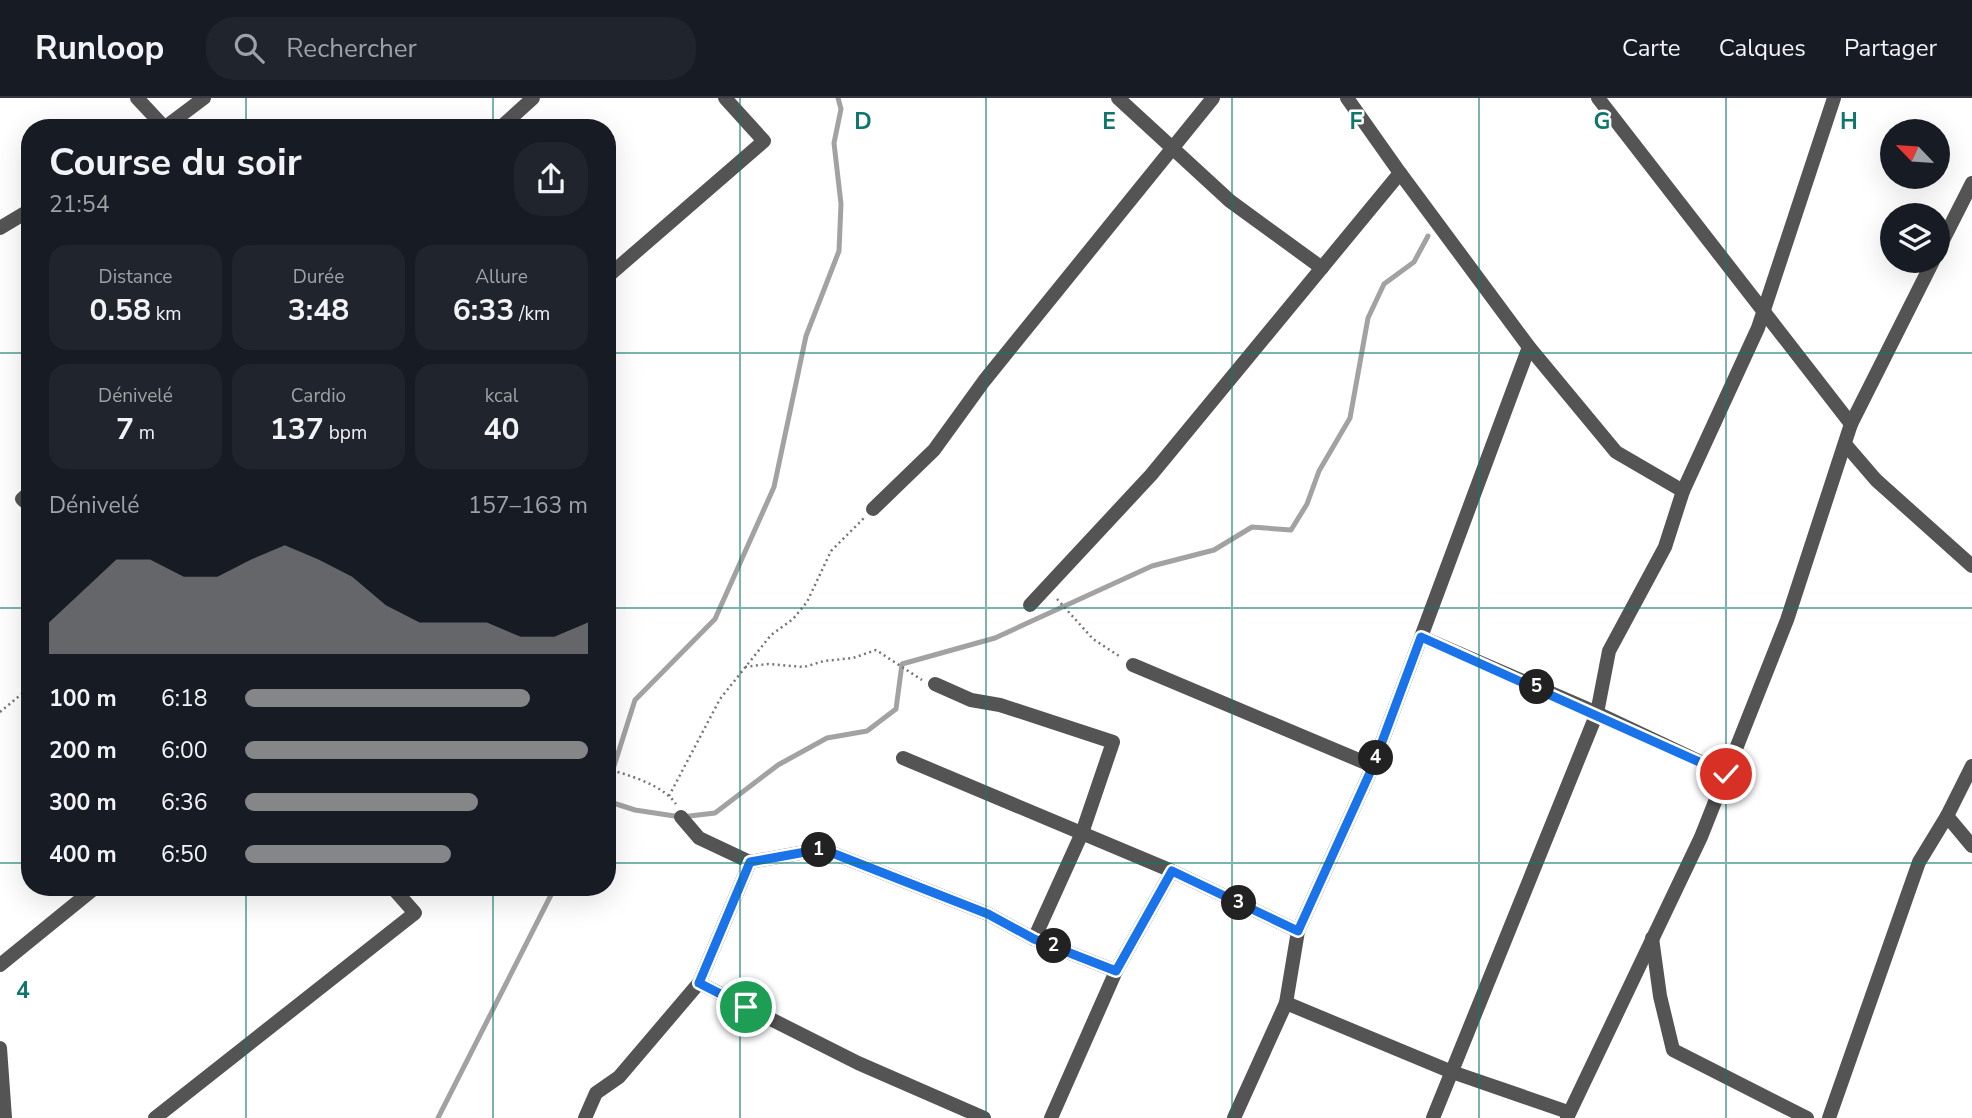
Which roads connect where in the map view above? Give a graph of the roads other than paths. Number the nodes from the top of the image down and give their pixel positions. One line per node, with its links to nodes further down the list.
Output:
1 (137, 98): 10 (street)
2 (204, 98): 11 (street)
3 (533, 98): 12 (street)
4 (725, 98): 19 (street)
5 (1118, 98): 13 (street)
6 (1213, 98): 13 (street)
7 (1347, 98): 14 (street)
8 (1598, 98): 22 (street)
9 (1834, 98): 22 (street)
10 (157, 119)
11 (177, 119)
12 (510, 119)
13 (1172, 149): 20 (street); 27 (street)
14 (1400, 173): 20 (street); 23 (street)
15 (1972, 183): 17 (street)
16 (21, 215): 18 (street)
17 (1950, 226)
18 (0, 228)
19 (616, 268)
20 (1322, 268): 29 (street)
21 (1927, 273): 24 (street)
22 (1763, 309): 24 (street); 26 (street)
23 (1529, 347): 26 (street); 30 (street)
24 (1851, 424): 25 (street)
25 (1845, 444): 28 (street); 37 (street)
26 (1683, 491): 33 (street)
27 (873, 509)
28 (1972, 566)
29 (1030, 605)
30 (1421, 637): 33 (street); 35 (street)
31 (1133, 666): 35 (street)
32 (935, 684): 40 (street)
33 (1597, 713): 37 (street); 54 (street)
34 (903, 758): 40 (street)
35 (1373, 766): 46 (street)
36 (1972, 766): 38 (street)
37 (1726, 774): 47 (street)
38 (1947, 816): 41 (street); 64 (street)
39 (681, 817): 42 (street)
40 (1082, 833): 43 (street); 48 (street)
41 (1972, 846)
42 (750, 862): 48 (street); 51 (street)
43 (1172, 871): 46 (street); 50 (street)
44 (85, 896): 49 (street)
45 (400, 896): 57 (street)
46 (1298, 931): 52 (street)
47 (1652, 938): 55 (street); 63 (street)
48 (1034, 939): 50 (street)
49 (0, 965)
50 (1116, 971): 60 (street)
51 (699, 983): 58 (street); 59 (street)
52 (1286, 1003): 54 (street); 61 (street)
53 (0, 1048): 56 (street)
54 (1452, 1072): 55 (street); 62 (street)
55 (1567, 1115)
56 (5, 1118)
57 (155, 1118)
58 (585, 1118)
59 (984, 1118)
60 (1051, 1118)
61 (1234, 1118)
62 (1433, 1118)
63 (1807, 1118)
64 (1829, 1118)

